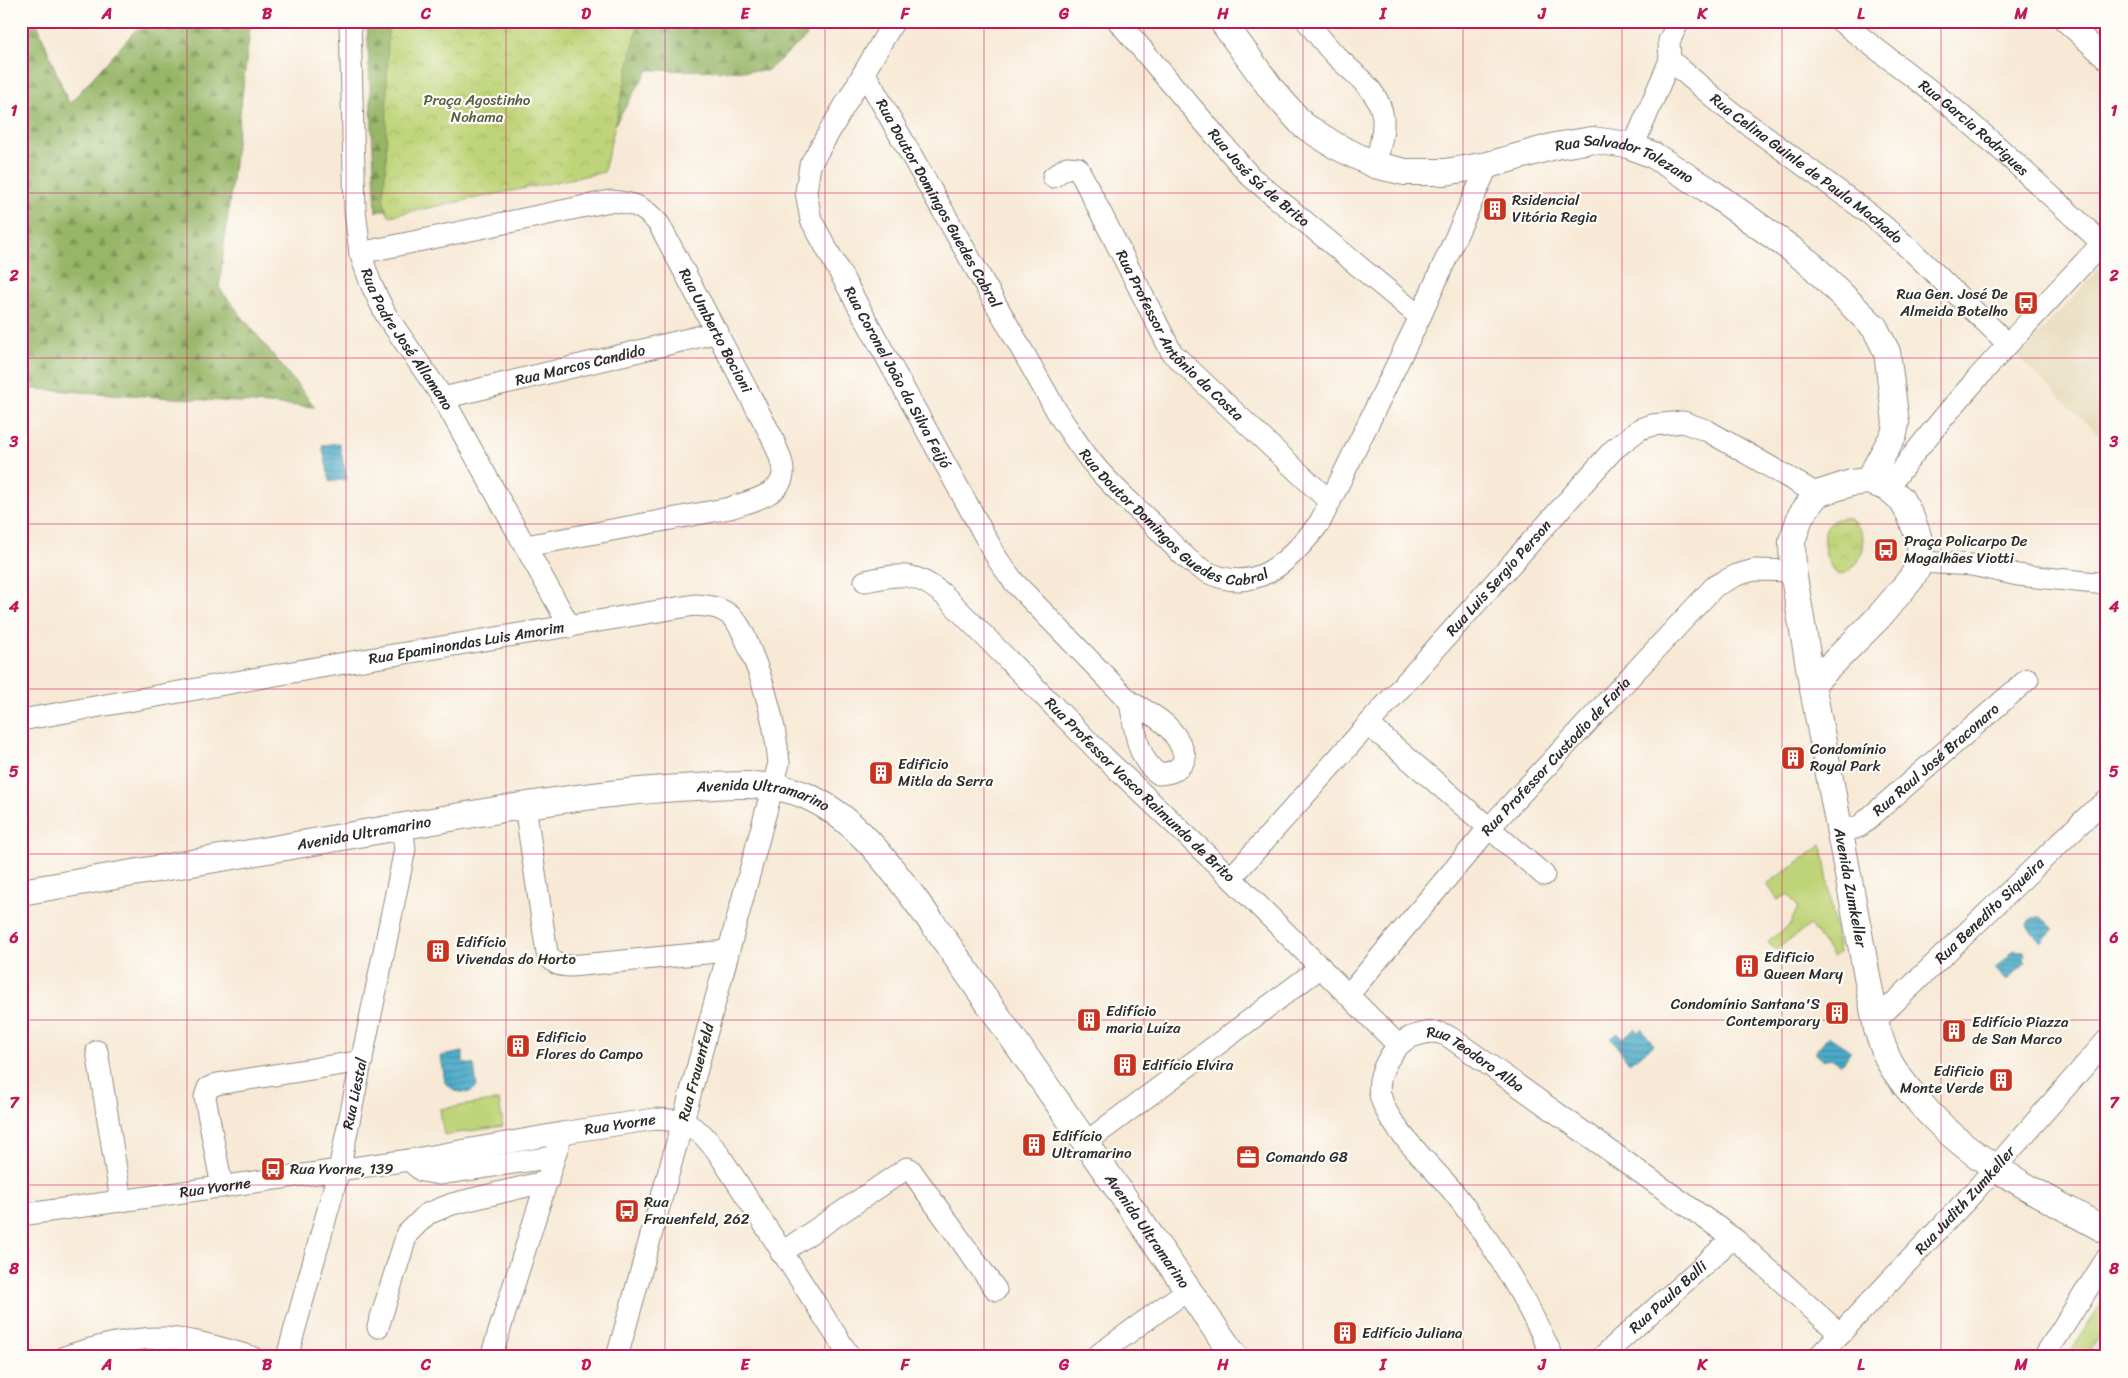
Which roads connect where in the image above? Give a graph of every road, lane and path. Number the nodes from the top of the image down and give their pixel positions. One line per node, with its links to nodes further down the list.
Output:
1 (350, 21): 17 (street, Rua Padre José Allamano)
2 (894, 21): 11 (street, Rua Coronel João da Silva Feijó)
3 (1118, 21): 18 (street, Rua José Sá de Brito)
4 (1222, 21): 13 (street, Rua Salvador Tolezano)
5 (1308, 21): 13 (street)
6 (1679, 21): 10 (street)
7 (1840, 21): 16 (street, Rua Garcia Rodrigues)
8 (2065, 21): 9 (street)
9 (2107, 59)
10 (1670, 60): 12 (street); 20 (street, Rua Celina Guinle de Paula Machado)
11 (864, 72): 24 (street, Rua Doutor Domingos Guedes Cabral); 33 (street, Rua Coronel João da Silva Feijó)
12 (1633, 147): 14 (street, Rua Salvador Tolezano); 22 (street, Rua Salvador Tolezano)
13 (1376, 165): 14 (street, Rua Salvador Tolezano)
14 (1488, 165): 18 (street, Rua Doutor Domingos Guedes Cabral)
15 (1053, 177): 24 (street, Rua Professor Antônio da Costa)
16 (2104, 240): 20 (street)
17 (360, 253): 19 (street, Rua Umberto Bocioni); 21 (street, Rua Padre José Allamano)
18 (1420, 317): 24 (street, Rua Doutor Domingos Guedes Cabral)
19 (718, 332): 21 (street, Rua Marcos Candido); 25 (street, Rua Umberto Bocioni)
20 (2008, 344): 22 (street)
21 (443, 398): 25 (street, Rua Padre José Allamano)
22 (1878, 484): 23 (street); 26 (street)
23 (1817, 494): 27 (street, Avenida Zumkeller); 35 (street, Rua Luis Sergio Person)
24 (1330, 502)
25 (526, 546): 30 (street, Rua Padre José Allamano)
26 (1921, 562): 29 (street); 32 (street)
27 (1793, 570): 32 (street, Avenida Zumkeller); 40 (street, Rua Professor Custodio de Faria)
28 (865, 581): 43 (street, Rua Professor Vasco Raimundo de Brito)
29 (2107, 582)
30 (570, 627): 34 (street, Rua Epaminondas Luis Amorim); 36 (street, Rua Epaminondas Luis Amorim)
31 (2028, 679): 41 (street, Rua Raul José Braconaro)
32 (1812, 684): 41 (street, Avenida Zumkeller)
33 (1130, 702)
34 (21, 720)
35 (1369, 725): 40 (street); 43 (street, Rua Luis Sergio Person)
36 (773, 787): 38 (street, Avenida Ultramarino); 45 (street, Rua Frauenfeld); 55 (street, Avenida Ultramarino)
37 (2106, 802): 48 (street, Rua Benedito Siqueira)
38 (525, 806): 39 (street, Avenida Ultramarino); 45 (street)
39 (402, 827): 44 (street, Avenida Ultramarino); 52 (street, Rua Liestal)
40 (1488, 829): 42 (street); 47 (street, Rua Professor Custodio de Faria)
41 (1840, 833): 48 (street, Avenida Zumkeller)
42 (1544, 876)
43 (1231, 878): 46 (street, Rua Professor Vasco Raimundo de Brito)
44 (21, 892)
45 (727, 951): 53 (street, Rua Frauenfeld)
46 (1321, 967): 47 (street, Rua Professor Vasco Raimundo de Brito); 55 (street)
47 (1349, 994): 50 (street, Rua Professor Vasco Raimundo de Brito)
48 (1875, 1021): 58 (street, Avenida Zumkeller)
49 (2107, 1040): 58 (street, Rua Judith Zumkeller)
50 (1398, 1045): 65 (street, Rua Teodoro Alba); 80 (street, Rua Teodoro Alba)
51 (97, 1051): 62 (street)
52 (362, 1061): 59 (street, Rua Liestal); 61 (street)
53 (683, 1121): 54 (street, Rua Yvorne); 66 (street); 76 (street, Rua Frauenfeld)
54 (562, 1133): 56 (street); 57 (street, Rua Yvorne)
55 (1085, 1143): 68 (street, Avenida Ultramarino)
56 (554, 1157): 57 (street); 60 (street)
57 (410, 1160): 59 (street, Rua Yvorne)
58 (1995, 1168): 64 (street, Avenida Zumkeller); 71 (street, Rua Judith Zumkeller)
59 (339, 1170): 61 (street, Rua Yvorne); 74 (street, Rua Liestal)
60 (548, 1181): 70 (street); 75 (street)
61 (222, 1187): 62 (street, Rua Yvorne)
62 (121, 1201): 63 (street, Rua Yvorne)
63 (21, 1215)
64 (2107, 1231)
65 (1733, 1238): 71 (street, Rua Teodoro Alba); 81 (street, Rua Paula Balli)
66 (781, 1253): 69 (street); 77 (street)
67 (2107, 1258): 83 (street)
68 (1189, 1289): 78 (street); 79 (street, Avenida Ultramarino)
69 (996, 1290)
70 (378, 1327)
71 (1840, 1334): 82 (street, Rua Judith Zumkeller)
72 (64, 1357): 73 (street)
73 (252, 1357)
74 (288, 1357)
75 (491, 1357)
76 (617, 1357)
77 (850, 1357)
78 (1095, 1357)
79 (1235, 1357)
80 (1553, 1357)
81 (1602, 1357)
82 (1818, 1357)
83 (2044, 1357)

